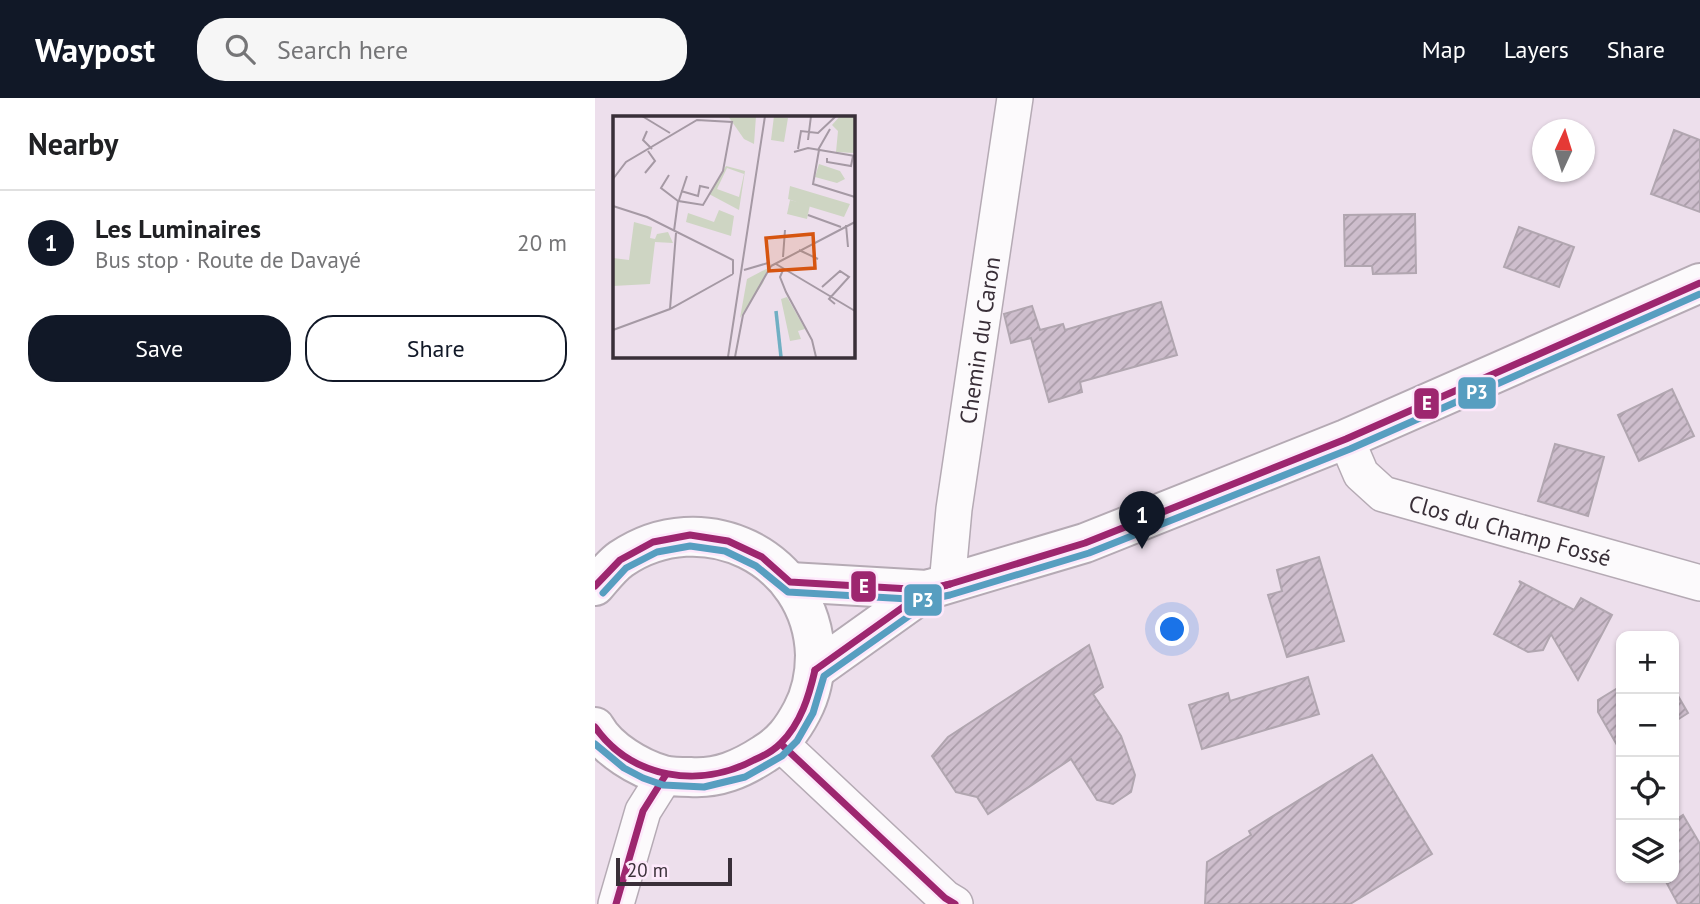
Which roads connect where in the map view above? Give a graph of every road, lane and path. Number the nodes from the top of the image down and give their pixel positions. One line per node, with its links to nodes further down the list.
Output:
1 (1015, 98): 7 (street, Chemin du Caron)
2 (1700, 283): 3 (street)
3 (1346, 439): 5 (street, Clos du Champ Fossé); 7 (street)
4 (790, 582): 6 (street); 7 (street); 8 (street)
5 (1700, 583)
6 (595, 586)
7 (937, 587): 8 (street)
8 (815, 670): 10 (street)
9 (595, 727): 11 (street)
10 (781, 744): 11 (street); 12 (street)
11 (665, 776): 13 (street)
12 (947, 902)
13 (616, 904)

